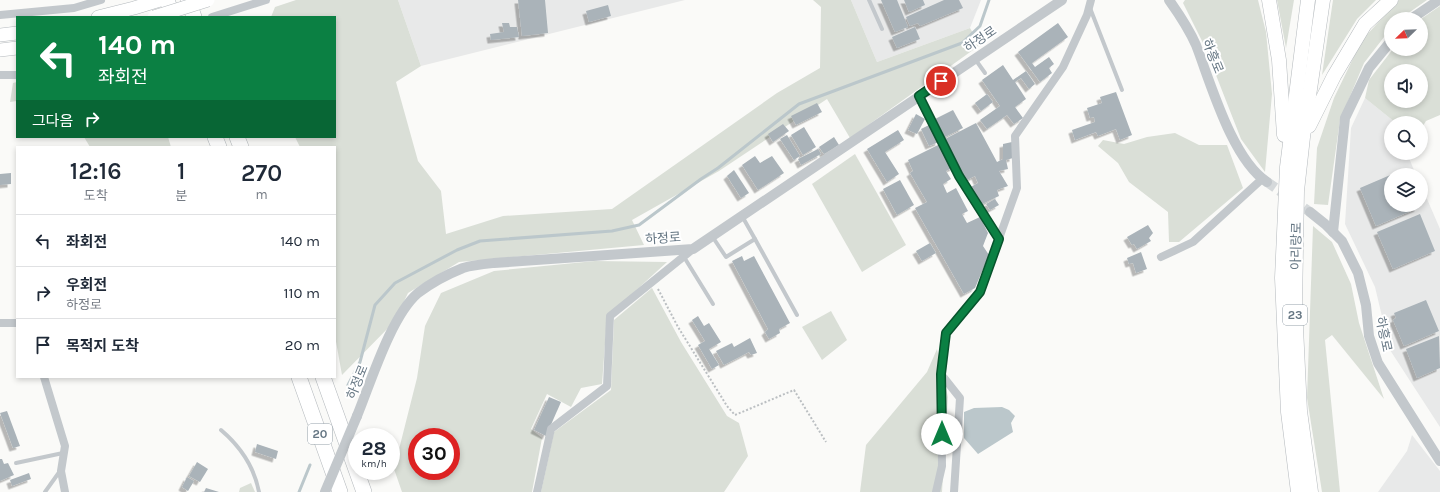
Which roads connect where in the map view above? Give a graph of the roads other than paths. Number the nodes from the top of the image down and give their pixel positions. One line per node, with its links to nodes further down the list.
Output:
1 (101, 0): 17 (street)
2 (160, 0): 18 (main road)
3 (167, 0): 20 (highway)
4 (188, 0): 21 (highway)
5 (208, 0): 19 (main road, bridge)
6 (266, 0): 22 (street)
7 (869, 0): 23 (lane)
8 (1062, 0): 29 (street, 하정로)
9 (1169, 0): 37 (street, 하흥로)
10 (1269, 0): 36 (highway, 23)
11 (1308, 0): 36 (highway, 아리랑로)
12 (1323, 0): 35 (highway, 아리랑로)
13 (1391, 0): 35 (highway, 23)
14 (1439, 0): 16 (street)
15 (1090, 3): 33 (lane); 43 (street)
16 (1421, 12)
17 (0, 15)
18 (102, 16)
19 (157, 16)
20 (173, 16)
21 (194, 16)
22 (215, 16)
23 (882, 29)
24 (16, 33): 25 (main road)
25 (0, 35)
26 (16, 48): 27 (main road)
27 (0, 50)
28 (1384, 50): 40 (street)
29 (975, 58): 30 (lane); 34 (street, 하정로)
30 (985, 73)
31 (0, 75): 32 (street)
32 (16, 75)
33 (1122, 90)
34 (919, 96): 39 (street, 하정로); 43 (lane)
35 (1303, 137): 69 (highway, 아리랑로 / 23)
36 (1287, 167): 68 (highway, 아리랑로 / 23)
37 (1264, 181): 46 (street)
38 (1310, 212): 40 (street, 하흥로)
39 (742, 216): 41 (street, 하정로); 42 (lane)
40 (1333, 232): 57 (street, 하흥로)
41 (712, 236): 42 (lane); 44 (street, 하정로)
42 (755, 239): 48 (lane)
43 (999, 239): 51 (street)
44 (693, 249): 45 (street); 60 (street, 하정로, bridge)
45 (684, 256): 47 (lane); 65 (street)
46 (1161, 257)
47 (713, 304)
48 (797, 315)
49 (0, 323): 50 (street)
50 (16, 323)
51 (941, 374): 66 (street); 67 (street)
52 (44, 378): 56 (street)
53 (300, 378): 60 (highway, 20)
54 (322, 378): 64 (highway, 20)
55 (221, 430): 63 (lane)
56 (64, 453): 58 (lane); 59 (street)
57 (1440, 461)
58 (16, 463)
59 (61, 471): 61 (lane); 62 (street)
60 (335, 490)
61 (45, 492)
62 (65, 492)
63 (259, 492)
64 (364, 492)
65 (537, 492)
66 (936, 492)
67 (954, 492)
68 (1298, 492)
69 (1311, 492)

